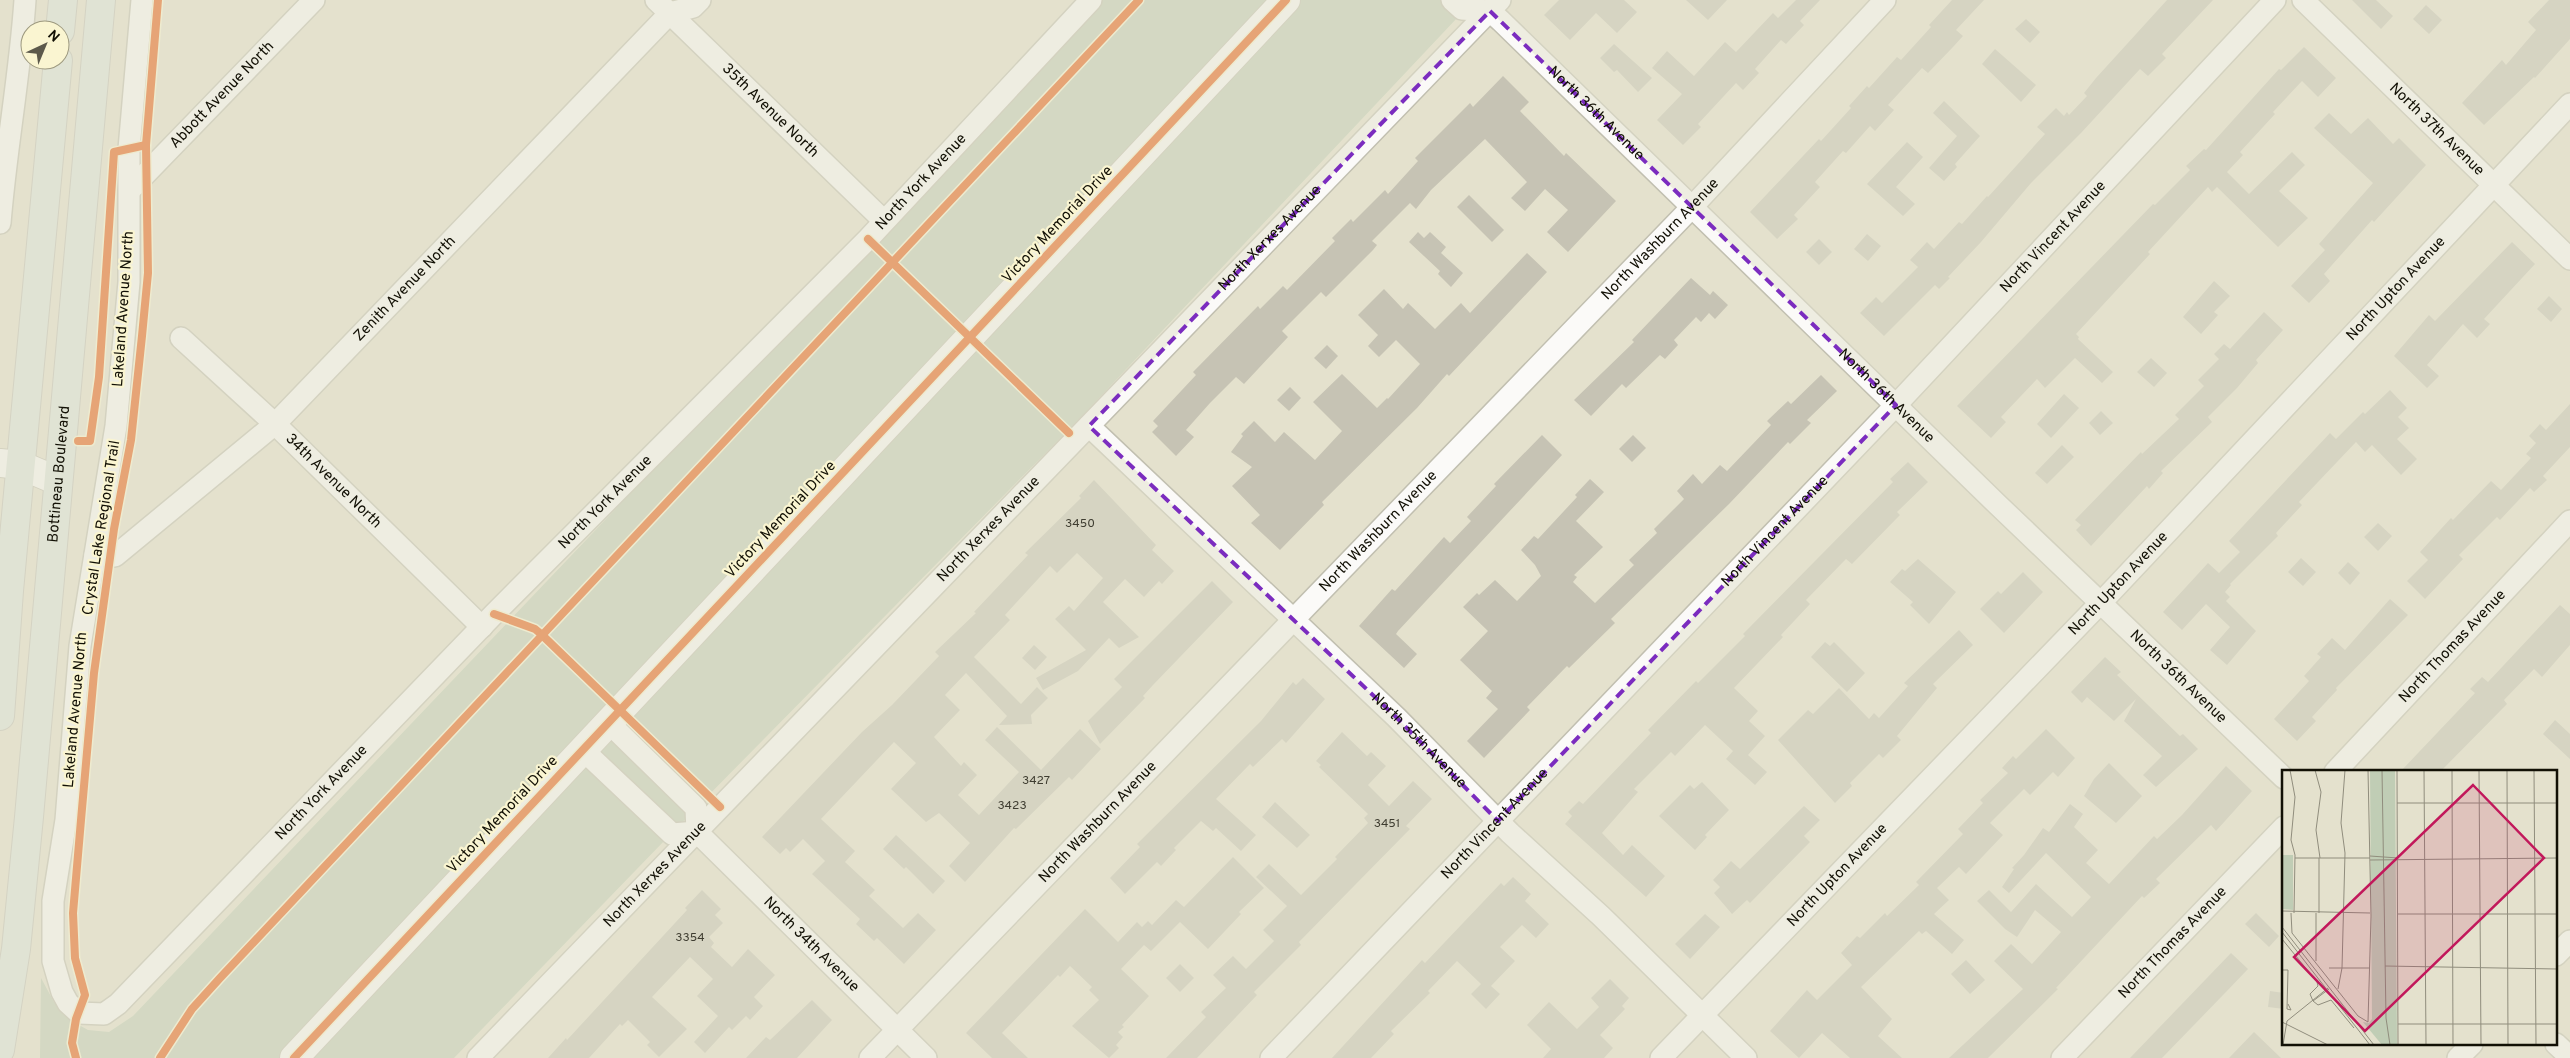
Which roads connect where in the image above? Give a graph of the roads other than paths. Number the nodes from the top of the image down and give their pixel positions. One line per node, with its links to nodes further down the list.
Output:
1 (25, 0): 22 (street)
2 (63, 0): 15 (main road)
3 (101, 0): 29 (main road, Bottineau Boulevard)
4 (142, 0): 19 (street, Lakeland Avenue North)
5 (314, 0): 19 (street, Abbott Avenue North)
6 (700, 0): 14 (street)
7 (1091, 0): 21 (street, North York Avenue)
8 (1286, 0): 37 (street, Victory Memorial Drive)
9 (1452, 0): 13 (street)
10 (1885, 0): 20 (street, North Washburn Avenue)
11 (2275, 0): 25 (street, North Vincent Avenue)
12 (2304, 0): 18 (street, North 37th Avenue)
13 (1492, 4): 20 (street, North 36th Avenue); 27 (street, North Xerxes Avenue)
14 (663, 7): 21 (street, 35th Avenue North); 26 (street, Zenith Avenue North)
15 (61, 20)
16 (57, 70): 28 (main road)
17 (2570, 104): 18 (street, North Upton Avenue)
18 (2493, 186): 23 (street, North 37th Avenue); 33 (street, North Upton Avenue)
19 (131, 189): 32 (street, Lakeland Avenue North)
20 (1692, 207): 25 (street, North 36th Avenue); 34 (street, North Washburn Avenue)
21 (884, 221): 35 (street, North York Avenue)
22 (0, 223)
23 (2570, 259)
24 (181, 338): 26 (street, 34th Avenue North)
25 (1896, 405): 33 (street, North 36th Avenue); 41 (street, North Vincent Avenue)
26 (275, 424): 32 (street, Zenith Avenue North); 35 (street, 34th Avenue North)
27 (1090, 426): 34 (street, North 35th Avenue); 43 (street, North Xerxes Avenue)
28 (10, 464): 29 (street); 30 (main road)
29 (58, 481): 30 (street); 49 (main road, Bottineau Boulevard)
30 (9, 492): 36 (main road)
31 (2570, 521): 39 (street, North Thomas Avenue)
32 (95, 554): 46 (street, Lakeland Avenue North)
33 (2101, 602): 40 (street, North 36th Avenue); 47 (street, North Upton Avenue)
34 (1293, 620): 41 (street, North 35th Avenue); 48 (street, North Washburn Avenue)
35 (482, 627): 46 (street, North York Avenue)
36 (0, 716)
37 (609, 723): 38 (street, Victory Memorial Drive); 43 (street)
38 (583, 750): 43 (street); 54 (street, Victory Memorial Drive)
39 (2337, 770)
40 (2282, 776)
41 (1498, 821): 47 (street, North 35th Avenue); 58 (street, North Vincent Avenue)
42 (2282, 829): 61 (street, North Thomas Avenue)
43 (697, 832): 48 (street, North 34th Avenue); 55 (street, North Xerxes Avenue)
44 (2570, 941): 45 (street)
45 (2558, 953)
46 (118, 1004)
47 (1702, 1015): 59 (street, North Upton Avenue); 60 (street, North 35th Avenue)
48 (897, 1029): 56 (street, North Washburn Avenue); 57 (street, North 34th Avenue)
49 (2, 1040): 53 (main road, Bottineau Boulevard)
50 (2470, 1046): 62 (street)
51 (2558, 1046): 52 (street)
52 (2570, 1057)
53 (2, 1058)
54 (294, 1058)
55 (478, 1058)
56 (870, 1058)
57 (926, 1058)
58 (1271, 1058)
59 (1661, 1058)
60 (1746, 1058)
61 (2062, 1058)
62 (2458, 1058)

